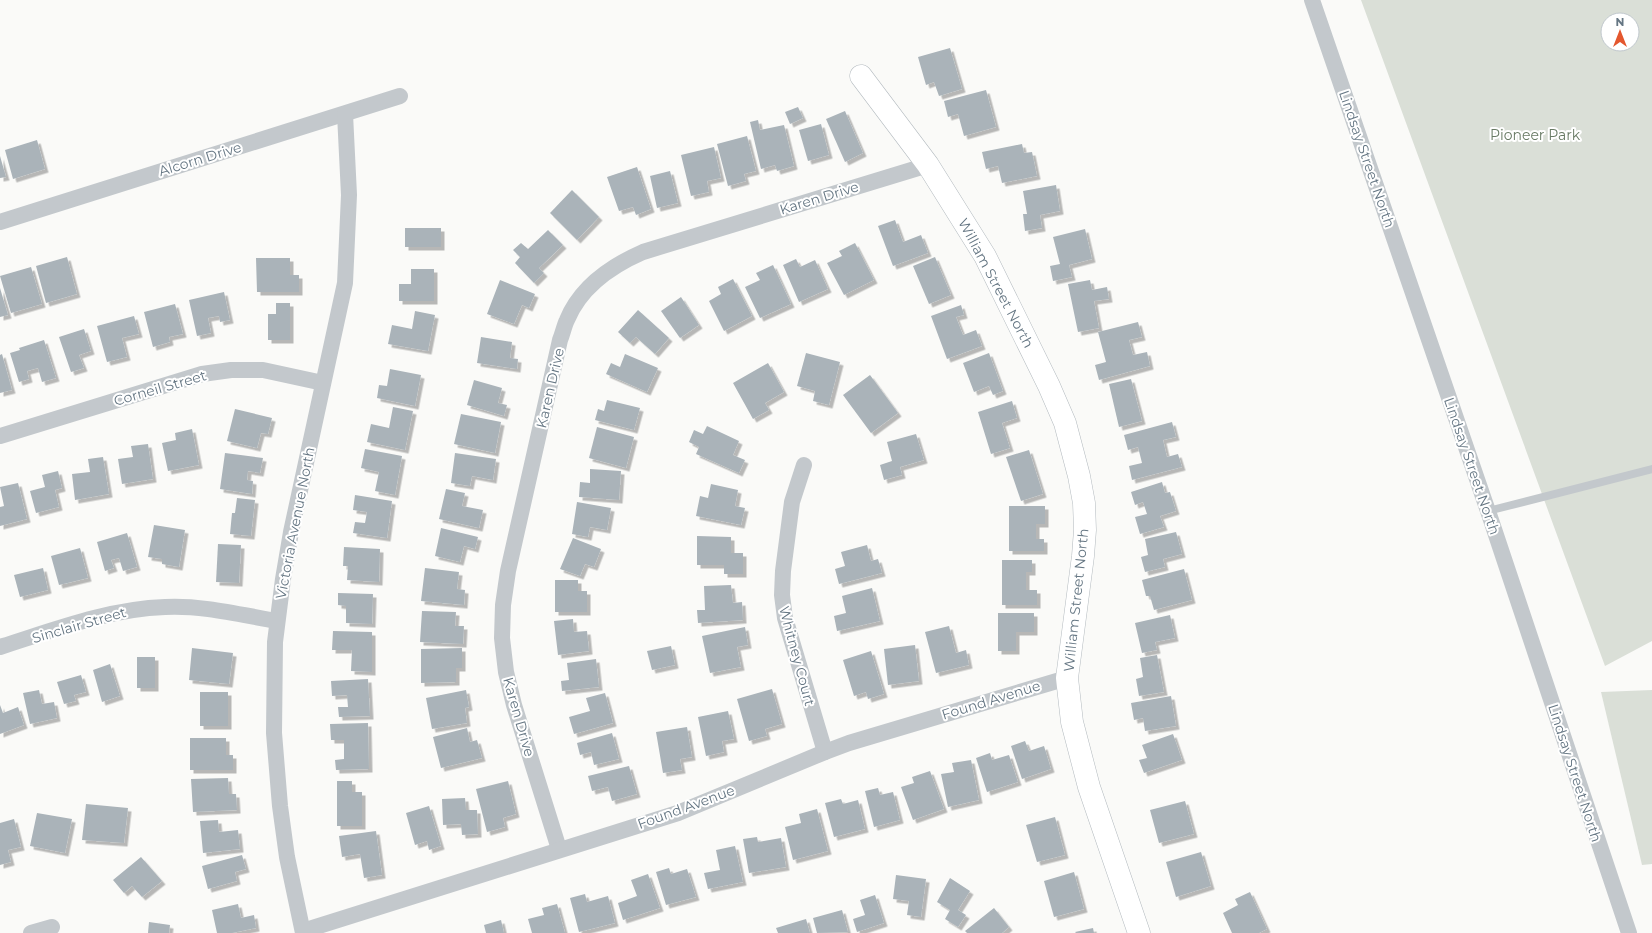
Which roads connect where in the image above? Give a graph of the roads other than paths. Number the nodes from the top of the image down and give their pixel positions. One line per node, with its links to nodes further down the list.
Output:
1 (1312, 0): 11 (street, Lindsay Street North)
2 (861, 76): 5 (street, William Street North)
3 (400, 96): 4 (street, Alcorn Drive)
4 (345, 114): 6 (street, Alcorn Drive); 7 (street, Victoria Avenue North)
5 (928, 164): 14 (street, William Street North); 16 (street, Karen Drive)
6 (0, 222)
7 (323, 383): 8 (street, Corneil Street); 12 (street, Victoria Avenue North)
8 (0, 436)
9 (804, 465): 15 (street, Whitney Court)
10 (1652, 470): 11 (lane)
11 (1488, 511): 21 (street, Lindsay Street North)
12 (277, 621): 13 (street, Sinclair Street); 18 (street, Victoria Avenue North)
13 (0, 647)
14 (1067, 678): 15 (street, Found Avenue); 20 (street, William Street North)
15 (825, 752): 16 (street, Found Avenue)
16 (559, 849): 18 (street, Found Avenue)
17 (52, 927): 19 (street)
18 (303, 932)
19 (32, 933)
20 (1139, 933)
21 (1629, 933)

